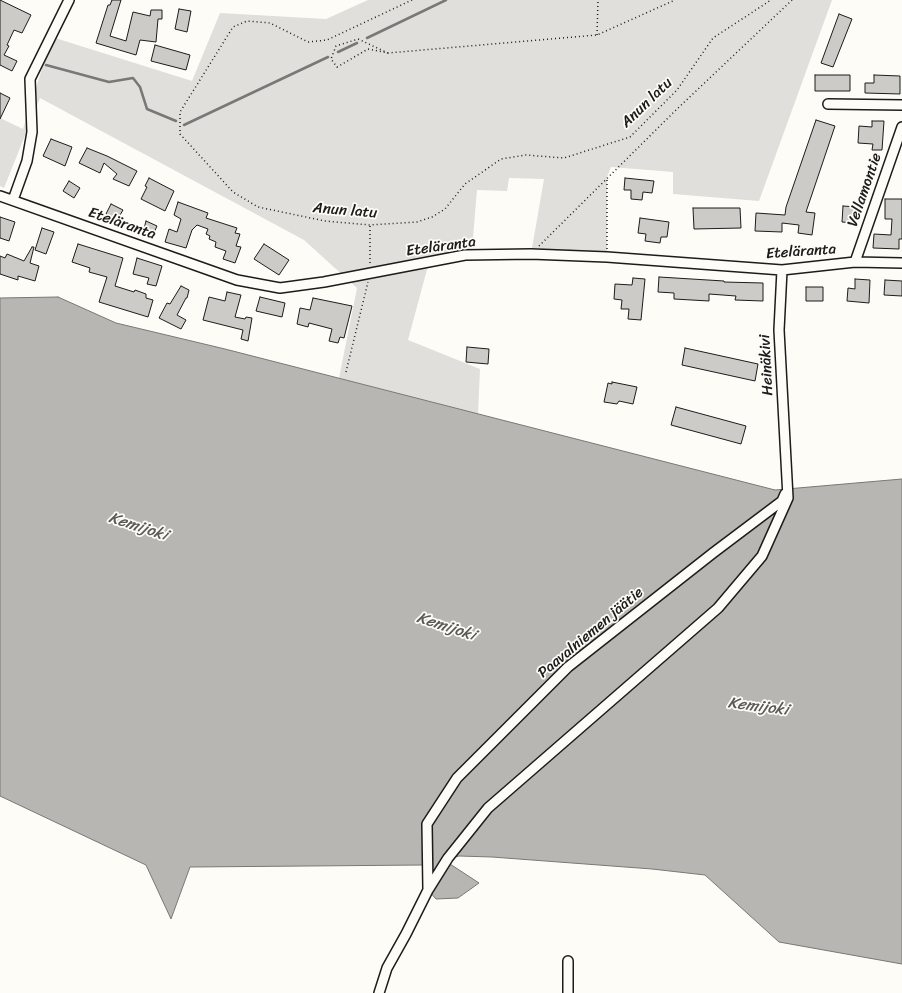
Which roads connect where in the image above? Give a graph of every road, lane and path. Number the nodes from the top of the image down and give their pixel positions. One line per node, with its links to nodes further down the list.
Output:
1 (69, 0): 14 (street)
2 (412, 0): 15 (path, Anun latu)
3 (598, 0): 7 (path)
4 (675, 0): 7 (path)
5 (771, 0): 15 (path, Anun latu)
6 (792, 0): 12 (path)
7 (597, 35): 8 (path)
8 (388, 54): 8 (path)
9 (828, 104): 10 (street)
10 (902, 105)
11 (902, 127): 18 (street, Vellamontie)
12 (607, 177): 16 (path); 17 (path)
13 (0, 196): 14 (street, Eteläranta)
14 (13, 200): 21 (street, Eteläranta)
15 (370, 225): 21 (path)
16 (531, 254): 17 (street, Eteläranta); 21 (street, Eteläranta)
17 (607, 257): 20 (street, Eteläranta)
18 (855, 262): 19 (street, Eteläranta); 20 (street, Eteläranta)
19 (902, 263)
20 (782, 270): 23 (street, Heinäkivi)
21 (370, 273): 22 (path)
22 (346, 372)
23 (785, 458): 24 (street, Paavalniemen jäätie)
24 (787, 489): 25 (street, Paavalniemen jäätie); 25 (street, Paavalniemen jäätie)
25 (428, 890): 27 (street, Paavalniemen jäätie)
26 (568, 961): 28 (street)
27 (379, 993)
28 (568, 993)

